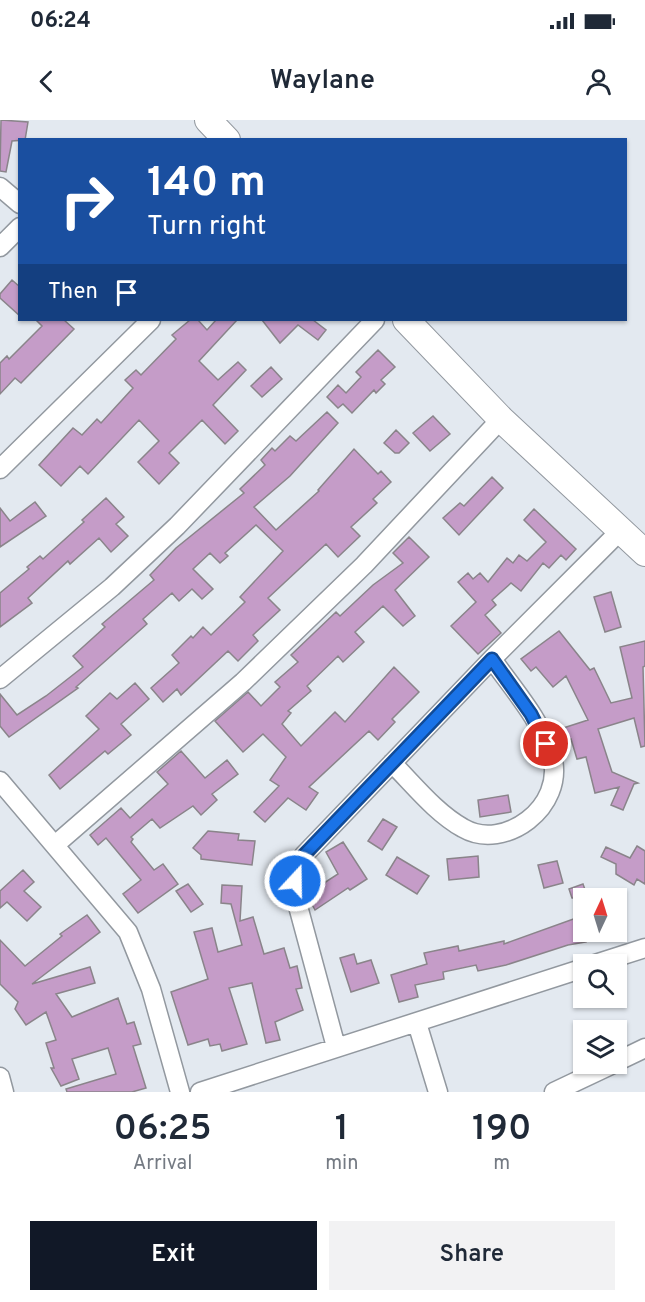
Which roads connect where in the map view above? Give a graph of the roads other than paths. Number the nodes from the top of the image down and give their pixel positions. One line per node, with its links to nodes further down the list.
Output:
1 (207, 120): 2 (street)
2 (225, 138)
3 (0, 187): 4 (street)
4 (18, 202)
5 (18, 229): 6 (street)
6 (0, 247)
7 (147, 321): 11 (street)
8 (374, 321): 15 (street)
9 (407, 321): 10 (street)
10 (501, 419): 12 (street); 18 (street)
11 (0, 469)
12 (622, 529): 13 (street); 14 (street)
13 (645, 552)
14 (492, 659): 16 (street); 16 (street)
15 (0, 679)
16 (392, 763): 23 (street)
17 (0, 781): 18 (street)
18 (55, 845): 29 (street)
19 (643, 946): 20 (street)
20 (622, 954)
21 (573, 972): 22 (street)
22 (417, 1023): 23 (street); 31 (street)
23 (336, 1047): 30 (street)
24 (645, 1048): 25 (street)
25 (627, 1057)
26 (592, 1074): 32 (street)
27 (0, 1077): 28 (street)
28 (4, 1092)
29 (180, 1092)
30 (200, 1092)
31 (438, 1092)
32 (554, 1092)

